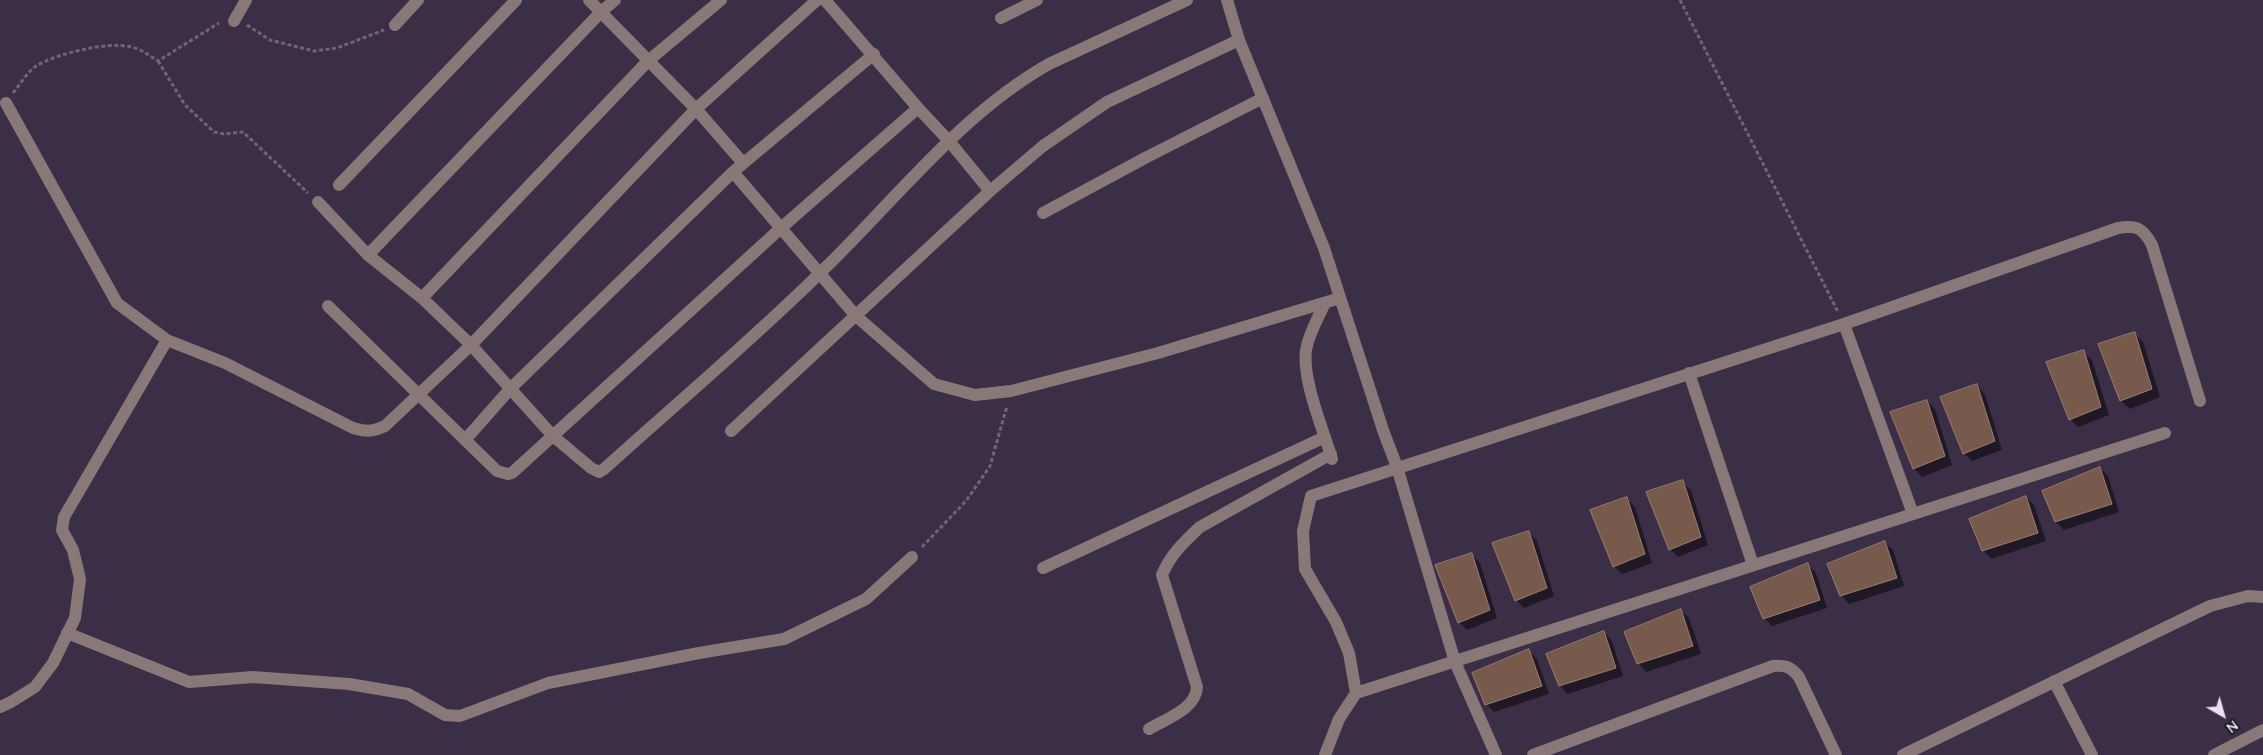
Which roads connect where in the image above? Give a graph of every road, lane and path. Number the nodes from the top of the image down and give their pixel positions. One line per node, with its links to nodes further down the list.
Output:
1 (246, 0): 15 (street)
2 (418, 0): 16 (street)
3 (516, 0): 27 (street)
4 (589, 0): 13 (street)
5 (615, 0): 13 (street)
6 (721, 0): 20 (street)
7 (816, 0): 24 (street)
8 (825, 0): 18 (street)
9 (1037, 0): 14 (street)
10 (1187, 0): 25 (street)
11 (1227, 0): 17 (street)
12 (1680, 0): 39 (path)
13 (601, 12): 20 (street); 32 (street)
14 (1001, 18)
15 (234, 21): 16 (path); 19 (path)
16 (395, 25)
17 (1239, 40): 21 (street); 28 (street)
18 (874, 54): 23 (street); 26 (street)
19 (158, 61): 22 (path); 29 (path)
20 (648, 61): 24 (street); 34 (street)
21 (1263, 98): 30 (street); 35 (street)
22 (6, 103): 40 (street)
23 (918, 108): 25 (street); 31 (street)
24 (696, 109): 26 (street); 41 (street)
25 (950, 141): 28 (street); 33 (street)
26 (738, 167): 31 (street); 43 (street)
27 (338, 185)
28 (990, 191): 38 (street)
29 (318, 202): 32 (street)
30 (1043, 213)
31 (781, 228): 33 (street); 49 (street)
32 (368, 255): 34 (street)
33 (820, 274): 38 (street); 49 (street)
34 (422, 298): 41 (street)
35 (1340, 298): 36 (street); 52 (street)
36 (1326, 303): 44 (street); 50 (street)
37 (328, 306): 45 (street)
38 (856, 316): 44 (street); 47 (street)
39 (1844, 324): 42 (street); 46 (street); 53 (street)
40 (167, 340): 45 (street); 58 (street)
41 (471, 345): 43 (street); 45 (street)
42 (1689, 373): 52 (street); 55 (street)
43 (510, 388): 49 (street); 51 (street)
44 (1011, 391): 54 (path)
45 (419, 396): 51 (street)
46 (2200, 402)
47 (731, 431)
48 (2165, 433): 53 (street)
49 (553, 436): 51 (street)
50 (1325, 437): 56 (street); 63 (street)
51 (465, 440)
52 (1397, 467): 59 (street); 61 (street)
53 (1913, 514): 55 (street)
54 (912, 557): 58 (street)
55 (1753, 566): 59 (street)
56 (1043, 568)
57 (2263, 597): 60 (street)
58 (67, 634): 62 (street)
59 (1455, 662): 61 (street); 66 (street)
60 (2054, 681): 69 (street); 70 (street)
61 (1356, 693): 65 (street)
62 (0, 707)
63 (1149, 729)
64 (2263, 730): 71 (street)
65 (1325, 755)
66 (1496, 755)
67 (1533, 755): 68 (street)
68 (1836, 755)
69 (1904, 755)
70 (2092, 755)
71 (2214, 755)

